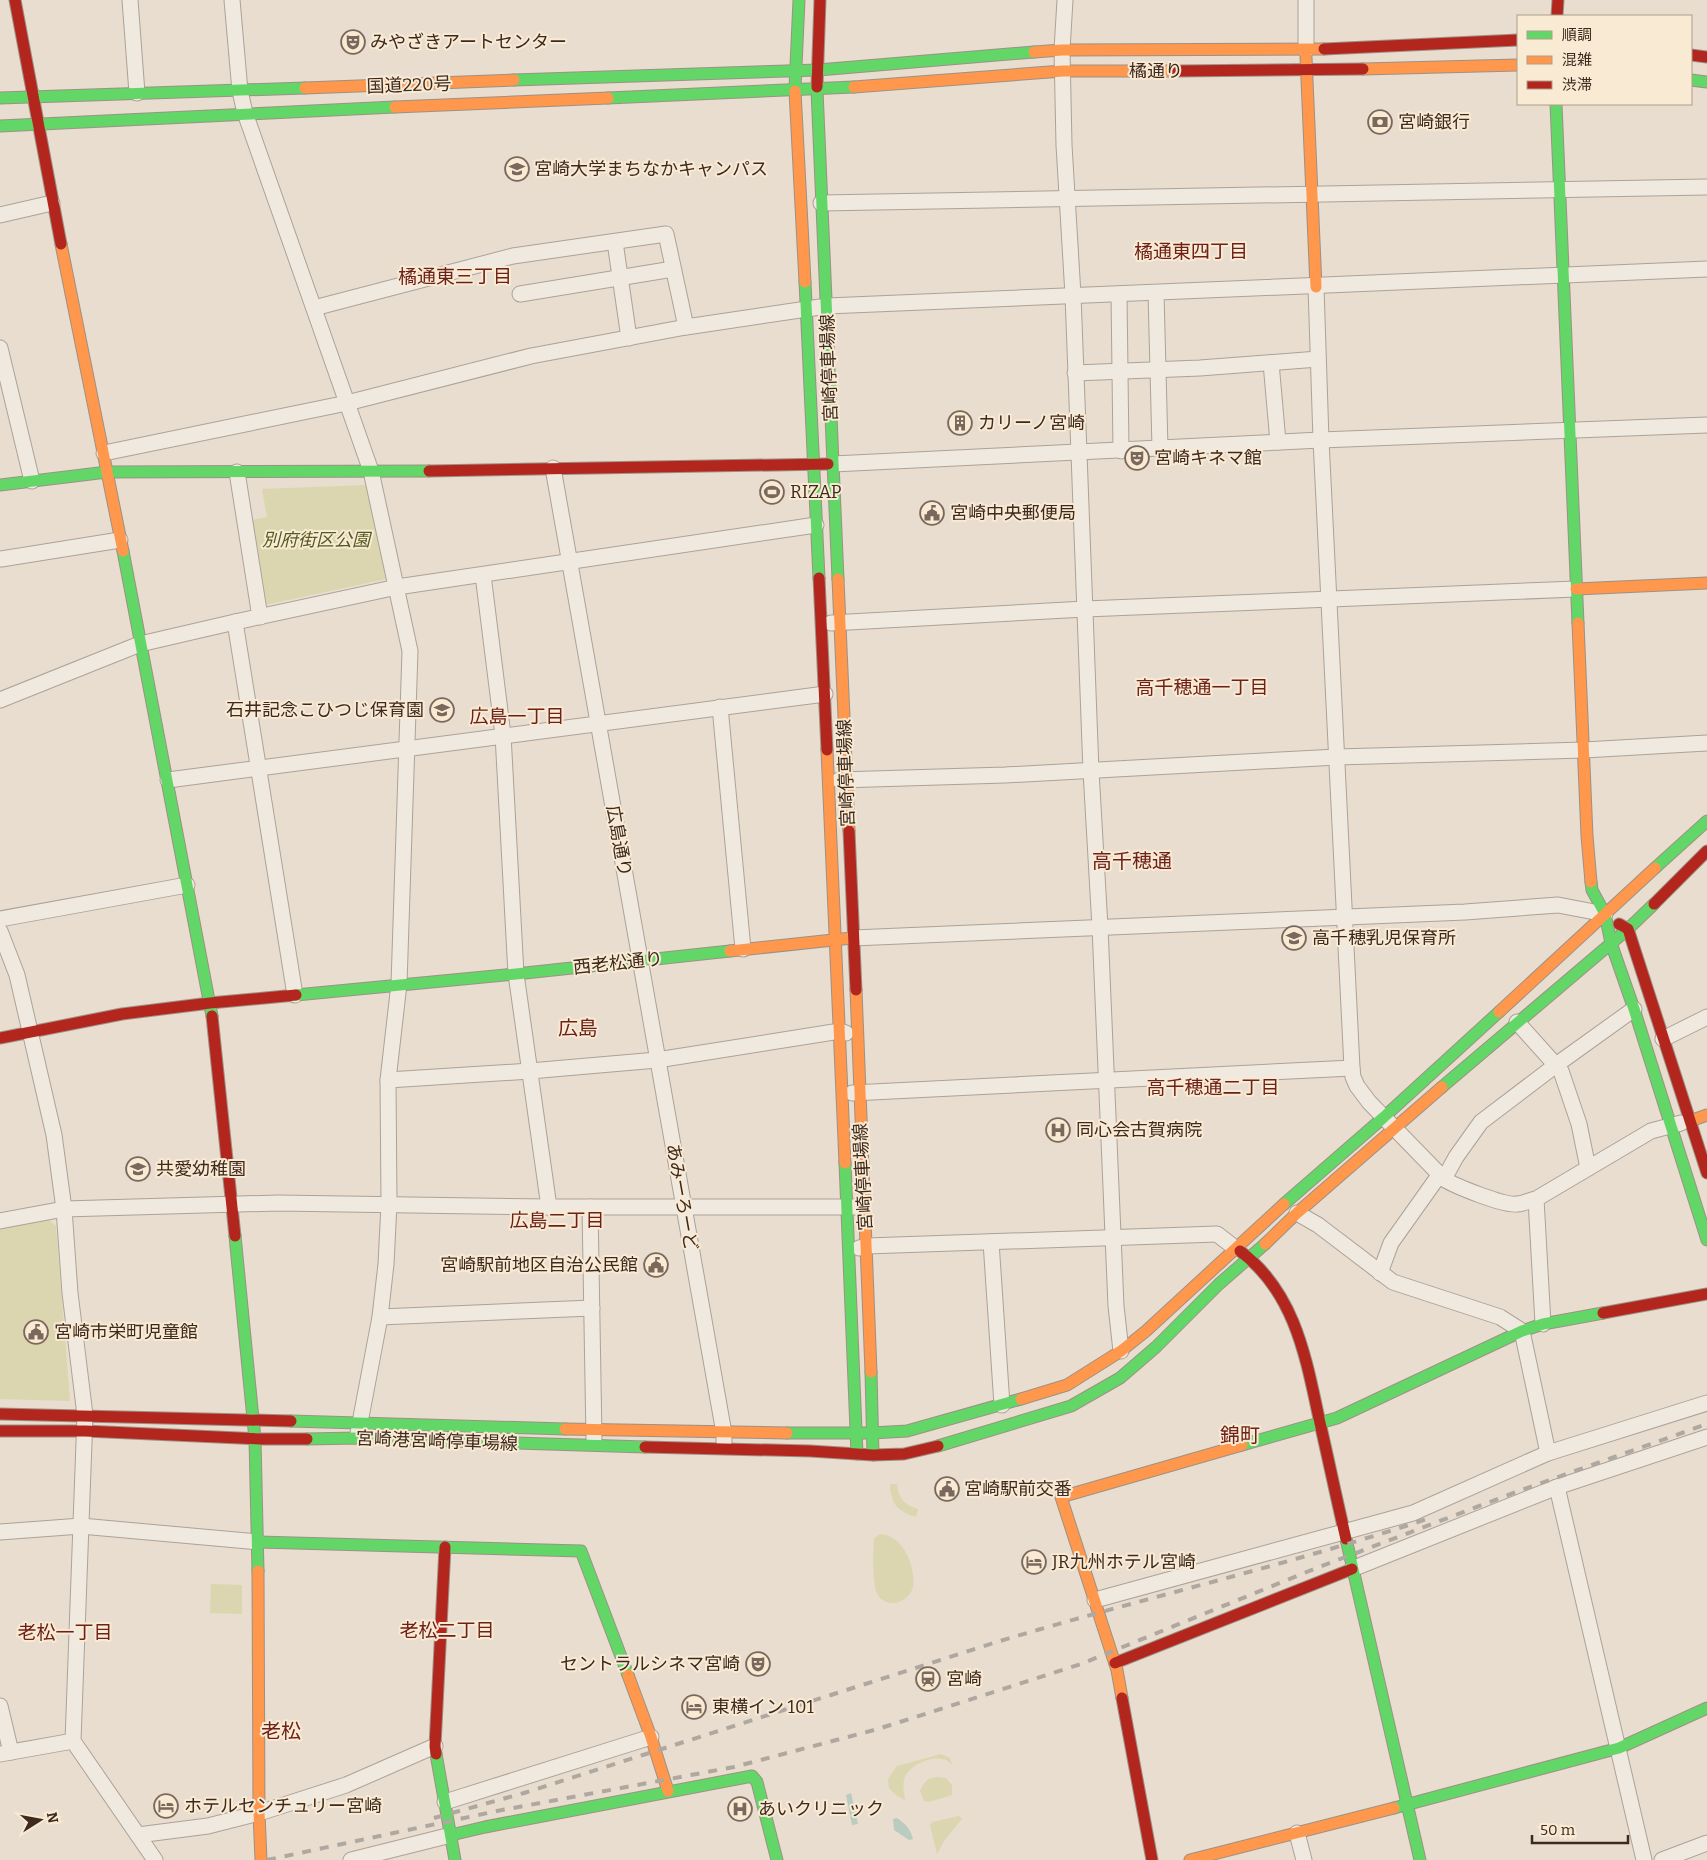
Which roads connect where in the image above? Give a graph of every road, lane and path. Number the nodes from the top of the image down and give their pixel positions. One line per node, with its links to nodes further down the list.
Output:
1 (14, 0): 26 (main road)
2 (130, 0): 25 (street)
3 (232, 0): 23 (street)
4 (799, 0): 16 (main road, 宮崎停車場線)
5 (820, 0): 17 (main road, 宮崎停車場線)
6 (1065, 0): 11 (street)
7 (1306, 0): 12 (street)
8 (1558, 0): 9 (main road)
9 (1556, 15)
10 (1517, 40): 12 (main road, 橘通り)
11 (1062, 50): 12 (main road, 橘通り); 17 (main road, 橘通り); 19 (street)
12 (1306, 50): 18 (main road)
13 (1692, 55): 14 (main road)
14 (1707, 57)
15 (1517, 65): 18 (main road, 橘通り)
16 (796, 70): 17 (main road, 国道220号); 23 (main road, 国道220号); 24 (main road, 宮崎停車場線)
17 (818, 70): 22 (main road, 宮崎停車場線)
18 (1306, 70): 19 (main road, 橘通り); 34 (main road)
19 (1063, 71): 22 (main road, 橘通り); 35 (street)
20 (1692, 80): 21 (main road)
21 (1707, 82)
22 (817, 90): 24 (main road, 橘通り); 37 (main road, 宮崎停車場線)
23 (240, 91): 25 (main road, 国道220号); 29 (street)
24 (795, 91): 29 (main road, 国道220号); 51 (main road, 宮崎停車場線)
25 (138, 93): 26 (main road, 国道220号)
26 (32, 96): 27 (main road, 国道220号); 30 (main road)
27 (0, 98)
28 (1556, 105): 33 (main road)
29 (245, 113): 30 (main road, 国道220号); 50 (street)
30 (37, 125): 31 (main road, 国道220号); 36 (main road)
31 (0, 126)
32 (1707, 187): 33 (street)
33 (1560, 189): 34 (street); 42 (main road)
34 (1312, 194): 35 (street); 44 (main road)
35 (1068, 199): 37 (street); 48 (street)
36 (52, 203): 38 (street); 67 (main road)
37 (821, 203): 49 (main road, 宮崎停車場線)
38 (0, 215)
39 (615, 242): 40 (street); 43 (street); 50 (street)
40 (673, 269): 43 (street); 52 (street)
41 (1707, 270): 42 (street)
42 (1564, 276): 44 (street); 62 (main road)
43 (620, 277): 46 (street); 53 (street)
44 (1316, 287): 45 (street); 55 (street)
45 (1156, 293): 47 (street); 58 (street)
46 (520, 294)
47 (1119, 294): 48 (street); 57 (street)
48 (1073, 296): 49 (street); 59 (street)
49 (827, 306): 51 (street); 69 (main road, 宮崎停車場線)
50 (314, 308): 60 (street)
51 (805, 309): 52 (street); 70 (main road, 宮崎停車場線)
52 (686, 327): 53 (street)
53 (629, 338): 60 (street)
54 (0, 348): 75 (street)
55 (1318, 359): 56 (street); 63 (street)
56 (1271, 363): 58 (street); 64 (street)
57 (1120, 370): 58 (street); 59 (street); 66 (street)
58 (1158, 370): 65 (street)
59 (1075, 373): 68 (street)
60 (347, 403): 67 (street); 72 (street)
61 (1707, 424): 62 (street)
62 (1570, 430): 63 (street); 84 (main road)
63 (1321, 440): 64 (street); 85 (street)
64 (1278, 442): 65 (street)
65 (1160, 448): 66 (street)
66 (1121, 451): 68 (street)
67 (104, 453): 73 (main road)
68 (1079, 453): 69 (street); 86 (street)
69 (833, 464): 70 (main road); 89 (main road, 宮崎停車場線)
70 (814, 465): 71 (main road); 77 (main road, 宮崎停車場線)
71 (553, 468): 72 (main road); 80 (street, 広島通り)
72 (372, 471): 74 (main road); 83 (street)
73 (107, 472): 74 (main road); 75 (main road); 78 (main road)
74 (237, 472): 87 (street)
75 (32, 481): 76 (main road)
76 (0, 485)
77 (816, 524): 80 (street); 90 (main road, 宮崎停車場線)
78 (120, 540): 79 (street); 91 (main road)
79 (1, 559)
80 (570, 562): 81 (street); 95 (street, 広島通り)
81 (483, 575): 83 (street); 96 (street)
82 (1707, 583): 84 (main road)
83 (397, 587): 87 (street); 98 (street)
84 (1576, 589): 85 (street); 99 (main road)
85 (1329, 599): 86 (street); 100 (street)
86 (1085, 609): 89 (street); 102 (street)
87 (260, 617): 88 (street)
88 (235, 622): 91 (street); 101 (street)
89 (839, 622): 90 (street); 104 (main road, 宮崎停車場線)
90 (821, 624): 92 (main road, 宮崎停車場線)
91 (140, 644): 93 (street); 103 (main road)
92 (825, 694): 94 (street); 105 (main road, 宮崎停車場線)
93 (0, 700)
94 (720, 707): 95 (street); 118 (street)
95 (598, 722): 96 (street); 119 (street, 広島通り)
96 (503, 735): 98 (street); 120 (street)
97 (1707, 743): 99 (street)
98 (408, 748): 101 (street); 121 (street)
99 (1584, 750): 100 (street); 109 (main road)
100 (1337, 757): 102 (street); 110 (street)
101 (259, 768): 103 (street); 122 (street)
102 (1091, 771): 104 (street); 112 (street)
103 (168, 780): 108 (main road)
104 (846, 780): 105 (street); 115 (main road, 宮崎停車場線)
105 (829, 781): 116 (main road, 宮崎停車場線)
106 (1707, 821): 109 (main road, 宮崎港宮崎停車場線)
107 (1707, 852): 113 (main road, 宮崎港宮崎停車場線)
108 (187, 885): 111 (street); 123 (main road)
109 (1604, 914): 110 (street); 113 (main road); 117 (main road); 141 (main road, 宮崎港宮崎停車場線)
110 (1345, 916): 112 (street); 134 (street)
111 (0, 920)
112 (1100, 927): 115 (street); 137 (street)
113 (1628, 930): 117 (main road, 宮崎港宮崎停車場線); 131 (main road)
114 (0, 931): 128 (street)
115 (853, 938): 116 (main road, 西老松通り); 129 (main road, 宮崎停車場線)
116 (836, 939): 118 (main road, 西老松通り); 127 (main road, 宮崎停車場線)
117 (1611, 943): 124 (main road); 126 (main road, 宮崎港宮崎停車場線)
118 (743, 949): 119 (main road, 西老松通り)
119 (640, 960): 120 (main road, 西老松通り); 132 (street, あみーろーど)
120 (516, 974): 121 (main road, 西老松通り); 135 (street)
121 (399, 984): 122 (main road, 西老松通り); 136 (street)
122 (294, 995): 123 (main road, 西老松通り)
123 (210, 1003): 128 (main road, 西老松通り); 150 (main road)
124 (1634, 1009): 133 (street); 143 (main road)
125 (1707, 1017): 131 (street)
126 (1517, 1022): 133 (street); 144 (main road, 宮崎港宮崎停車場線)
127 (840, 1031): 129 (street); 132 (street); 139 (main road, 宮崎停車場線)
128 (32, 1032): 130 (main road, 西老松通り); 156 (street)
129 (857, 1037): 138 (main road, 宮崎停車場線)
130 (0, 1038)
131 (1663, 1039): 142 (main road)
132 (657, 1060): 135 (street); 151 (street, あみーろーど)
133 (1556, 1065): 145 (street); 147 (street)
134 (1352, 1068): 137 (street); 141 (street)
135 (530, 1071): 136 (street); 152 (street)
136 (388, 1080): 149 (street)
137 (1107, 1081): 138 (street); 159 (street)
138 (860, 1092): 139 (street); 155 (main road, 宮崎停車場線)
139 (842, 1093): 154 (main road, 宮崎停車場線)
140 (1707, 1115): 142 (main road)
141 (1384, 1117): 144 (street); 163 (main road, 宮崎港宮崎停車場線)
142 (1690, 1121): 143 (street); 146 (main road)
143 (1671, 1126): 145 (street); 160 (main road)
144 (1394, 1128): 147 (street); 157 (main road, 宮崎港宮崎停車場線)
145 (1588, 1168): 148 (street)
146 (1707, 1173)
147 (1442, 1176): 148 (street); 166 (street)
148 (1536, 1198): 170 (street)
149 (389, 1204): 150 (street); 152 (street); 169 (street)
150 (232, 1205): 156 (street); 177 (main road)
151 (683, 1206): 153 (street); 154 (street); 183 (street, あみーろーど)
152 (549, 1207): 153 (street)
153 (590, 1207): 168 (street)
154 (847, 1207): 155 (street); 164 (main road, 宮崎停車場線)
155 (865, 1208): 162 (main road, 宮崎停車場線)
156 (64, 1209): 158 (street); 176 (street)
157 (1297, 1213): 165 (main road, 宮崎港宮崎停車場線); 166 (street)
158 (0, 1221)
159 (1114, 1238): 161 (street); 163 (street); 172 (street)
160 (1707, 1240)
161 (991, 1242): 162 (street); 174 (street)
162 (867, 1246): 164 (street); 184 (main road, 宮崎停車場線)
163 (1235, 1248): 165 (main road); 172 (main road, 宮崎港宮崎停車場線)
164 (848, 1251): 185 (main road, 宮崎停車場線)
165 (1251, 1258): 178 (main road); 192 (main road, 宮崎港宮崎停車場線)
166 (1380, 1273): 171 (street)
167 (1707, 1294): 170 (main road)
168 (592, 1308): 169 (street); 179 (street)
169 (380, 1317): 182 (street)
170 (1543, 1324): 171 (main road)
171 (1522, 1331): 178 (main road); 190 (street)
172 (1120, 1350): 174 (main road, 宮崎港宮崎停車場線)
173 (1707, 1404): 190 (street)
174 (1002, 1405): 184 (main road, 宮崎港宮崎停車場線)
175 (0, 1414): 176 (main road, 宮崎港宮崎停車場線)
176 (85, 1415): 177 (main road, 宮崎港宮崎停車場線); 181 (street)
177 (254, 1420): 182 (main road, 宮崎港宮崎停車場線); 187 (main road)
178 (1321, 1424): 196 (main road); 200 (main road)
179 (594, 1429): 182 (main road, 宮崎港宮崎停車場線); 183 (main road, 宮崎港宮崎停車場線); 188 (street)
180 (0, 1431): 181 (main road, 宮崎港宮崎停車場線)
181 (84, 1431): 187 (main road, 宮崎港宮崎停車場線); 194 (street)
182 (358, 1431): 187 (main road, 宮崎港宮崎停車場線); 188 (main road, 宮崎港宮崎停車場線)
183 (724, 1433): 185 (main road, 宮崎港宮崎停車場線); 189 (street, あみーろーど)
184 (872, 1433): 185 (main road, 宮崎港宮崎停車場線); 192 (main road, 宮崎停車場線)
185 (855, 1434): 191 (main road, 宮崎停車場線)
186 (1707, 1437): 193 (street)
187 (255, 1439): 197 (main road)
188 (594, 1446): 189 (main road, 宮崎港宮崎停車場線)
189 (724, 1450): 191 (main road, 宮崎港宮崎停車場線)
190 (1548, 1453): 196 (street)
191 (857, 1454): 192 (main road, 宮崎港宮崎停車場線)
192 (873, 1455)
193 (1556, 1487): 199 (street); 207 (street)
194 (81, 1526): 195 (street); 197 (street); 205 (street)
195 (0, 1532)
196 (1345, 1533): 199 (main road); 200 (street)
197 (258, 1542): 198 (main road); 212 (main road)
198 (445, 1547): 204 (main road); 206 (main road)
199 (1352, 1569): 201 (main road); 211 (main road)
200 (1094, 1600): 201 (main road)
201 (1115, 1663): 222 (main road)
202 (0, 1706): 208 (street)
203 (1707, 1708): 207 (main road)
204 (651, 1737): 209 (main road); 210 (street)
205 (73, 1741): 208 (street); 215 (street)
206 (435, 1746): 210 (main road); 212 (street)
207 (1618, 1748): 211 (main road); 226 (street)
208 (6, 1753)
209 (668, 1791): 214 (main road); 221 (main road)
210 (445, 1802): 214 (main road)
211 (1407, 1805): 213 (main road); 225 (main road)
212 (259, 1813): 215 (street); 218 (main road)
213 (1297, 1833): 223 (main road); 224 (street)
214 (451, 1835): 219 (street); 220 (main road)
215 (138, 1836): 217 (street)
216 (1707, 1843): 227 (street)
217 (155, 1860)
218 (261, 1860)
219 (351, 1860)
220 (455, 1860)
221 (776, 1860)
222 (1152, 1860)
223 (1190, 1860)
224 (1304, 1860)
225 (1420, 1860)
226 (1644, 1860)
227 (1662, 1860)

